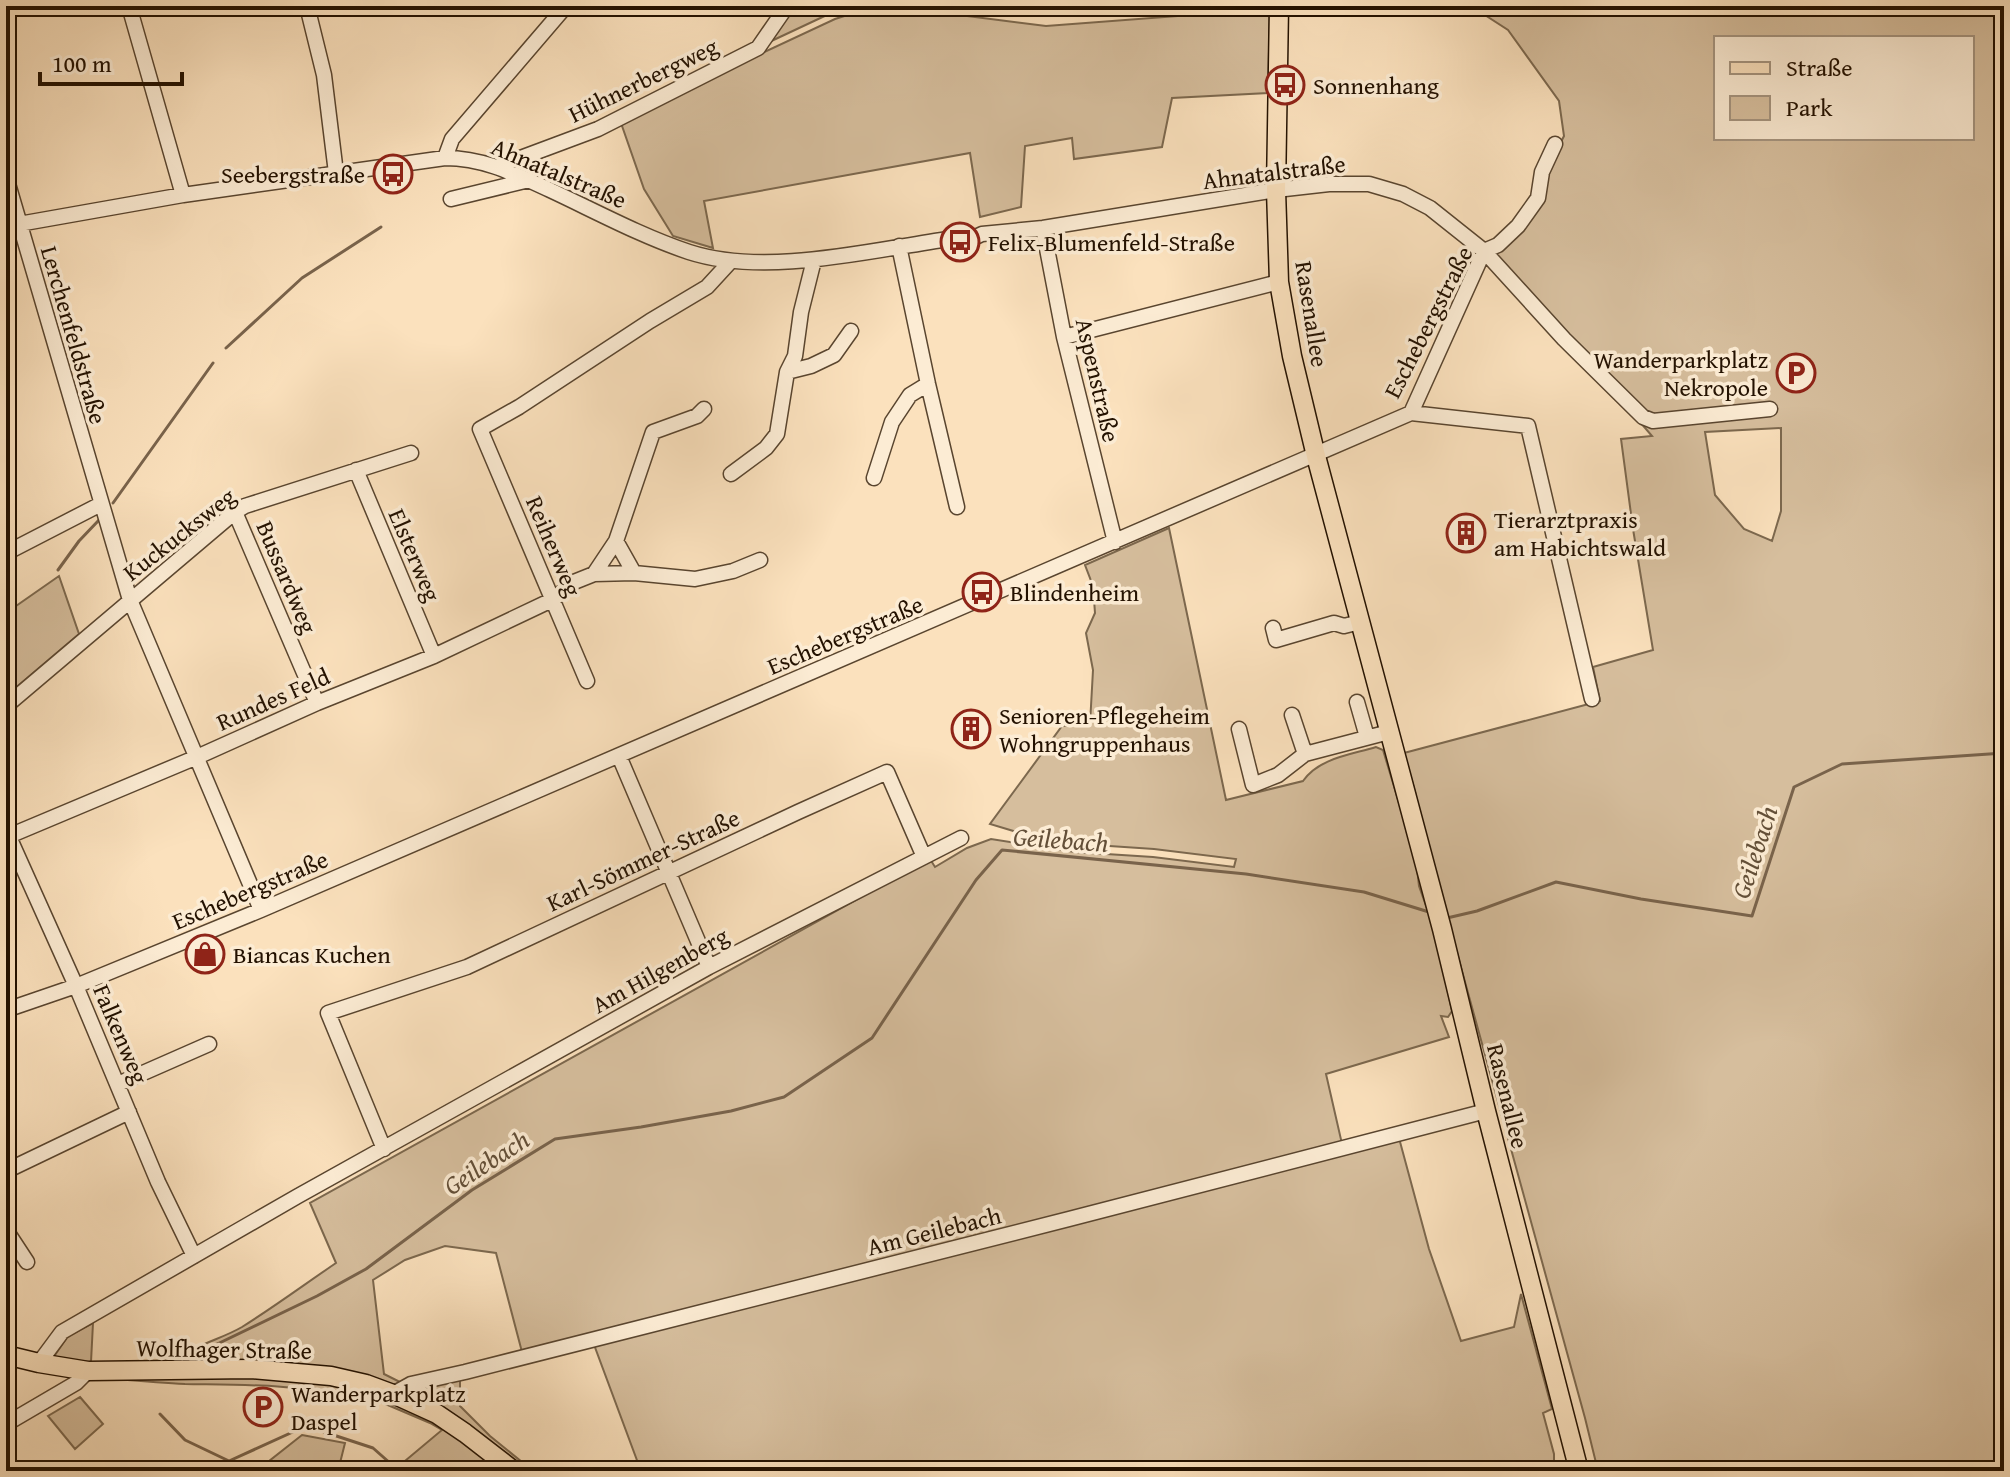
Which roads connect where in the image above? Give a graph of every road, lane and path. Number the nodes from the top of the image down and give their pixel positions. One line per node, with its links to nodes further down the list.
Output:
1 (129, 6): 13 (street)
2 (307, 6): 9 (street)
3 (564, 6): 7 (street)
4 (787, 6): 8 (street, Hühnerbergweg)
5 (1279, 6): 12 (main road, Rasenallee)
6 (1555, 144): 18 (street, Eschebergstraße)
7 (445, 158): 8 (street, Ahnatalstraße); 9 (street, Ahnatalstraße)
8 (499, 166): 11 (street, Ahnatalstraße)
9 (336, 173): 13 (street, Ahnatalstraße)
10 (6, 177): 15 (street, Lerchenfeldstraße)
11 (529, 180): 14 (street); 20 (street, Ahnatalstraße)
12 (1276, 190): 16 (street, Ahnatalstraße); 18 (street, Ahnatalstraße); 21 (main road, Rasenallee)
13 (183, 195): 15 (street, Ahnatalstraße)
14 (451, 199)
15 (13, 227): 34 (street, Lerchenfeldstraße)
16 (1043, 228): 17 (street, Ahnatalstraße); 23 (street, Aspenstraße)
17 (899, 246): 19 (street, Ahnatalstraße); 25 (street)
18 (1484, 251): 27 (street, Ahnatalstraße); 28 (street, Eschebergstraße)
19 (814, 260): 20 (street, Ahnatalstraße); 24 (street)
20 (730, 262): 43 (street, Reiherweg)
21 (1279, 282): 23 (street); 30 (main road, Rasenallee)
22 (851, 331): 24 (street)
23 (1064, 337): 38 (street, Aspenstraße)
24 (787, 372): 32 (street)
25 (928, 384): 33 (street); 35 (street)
26 (704, 409): 37 (street)
27 (1770, 409)
28 (1411, 413): 30 (street, Eschebergstraße); 49 (street)
29 (411, 453): 31 (street, Kuckucksweg)
30 (1316, 456): 38 (street, Eschebergstraße); 45 (main road, Rasenallee)
31 (356, 470): 36 (street, Kuckucksweg); 47 (street, Elsterweg)
32 (731, 474)
33 (874, 478)
34 (101, 504): 39 (street); 44 (street, Lerchenfeldstraße)
35 (957, 507)
36 (235, 512): 44 (street, Kuckucksweg); 51 (street, Bussardweg)
37 (616, 541): 41 (street); 42 (street)
38 (1115, 542): 58 (street, Eschebergstraße)
39 (6, 553)
40 (760, 560): 41 (street)
41 (634, 573): 42 (street)
42 (594, 574): 43 (street, Rundes Feld)
43 (554, 599): 47 (street, Rundes Feld); 48 (street, Reiherweg)
44 (130, 600): 52 (street, Kuckucksweg); 59 (street, Lerchenfeldstraße)
45 (1360, 622): 46 (street); 55 (main road, Rasenallee)
46 (1273, 628)
47 (434, 656): 51 (street, Rundes Feld)
48 (587, 681)
49 (1592, 699)
50 (1357, 702): 56 (street)
51 (317, 703): 59 (street, Rundes Feld)
52 (6, 706)
53 (1292, 715): 57 (street)
54 (1239, 729): 57 (street)
55 (1389, 732): 56 (street); 70 (main road, Rasenallee)
56 (1367, 737): 57 (street)
57 (1305, 754)
58 (619, 756): 63 (street); 64 (street, Eschebergstraße)
59 (197, 757): 60 (street, Rundes Feld); 64 (street, Lerchenfeldstraße)
60 (7, 833): 66 (street, Falkenweg)
61 (961, 838): 62 (street, Am Hilgenberg)
62 (924, 857): 63 (street, Karl-Sömmer-Straße); 65 (street, Am Hilgenberg)
63 (668, 873): 65 (street); 72 (street, Karl-Sömmer-Straße)
64 (261, 910): 66 (street, Eschebergstraße)
65 (709, 967): 72 (street, Am Hilgenberg)
66 (76, 986): 67 (street, Eschebergstraße); 69 (street, Falkenweg)
67 (6, 1010)
68 (209, 1044): 69 (street)
69 (118, 1084): 71 (street, Falkenweg)
70 (1486, 1111): 80 (street, Am Geilebach); 83 (main road, Rasenallee)
71 (129, 1112): 73 (street); 75 (street, Falkenweg)
72 (384, 1149): 75 (street, Am Hilgenberg)
73 (6, 1171)
74 (6, 1230): 76 (street)
75 (194, 1256): 78 (street, Am Hilgenberg)
76 (27, 1262)
77 (6, 1355): 78 (main road, Wolfhager Straße)
78 (39, 1363): 79 (main road, Wolfhager Straße)
79 (88, 1371): 80 (main road, Wolfhager Straße); 81 (street)
80 (393, 1394): 82 (main road, Wolfhager Straße)
81 (6, 1424)
82 (514, 1471)
83 (1579, 1471)

